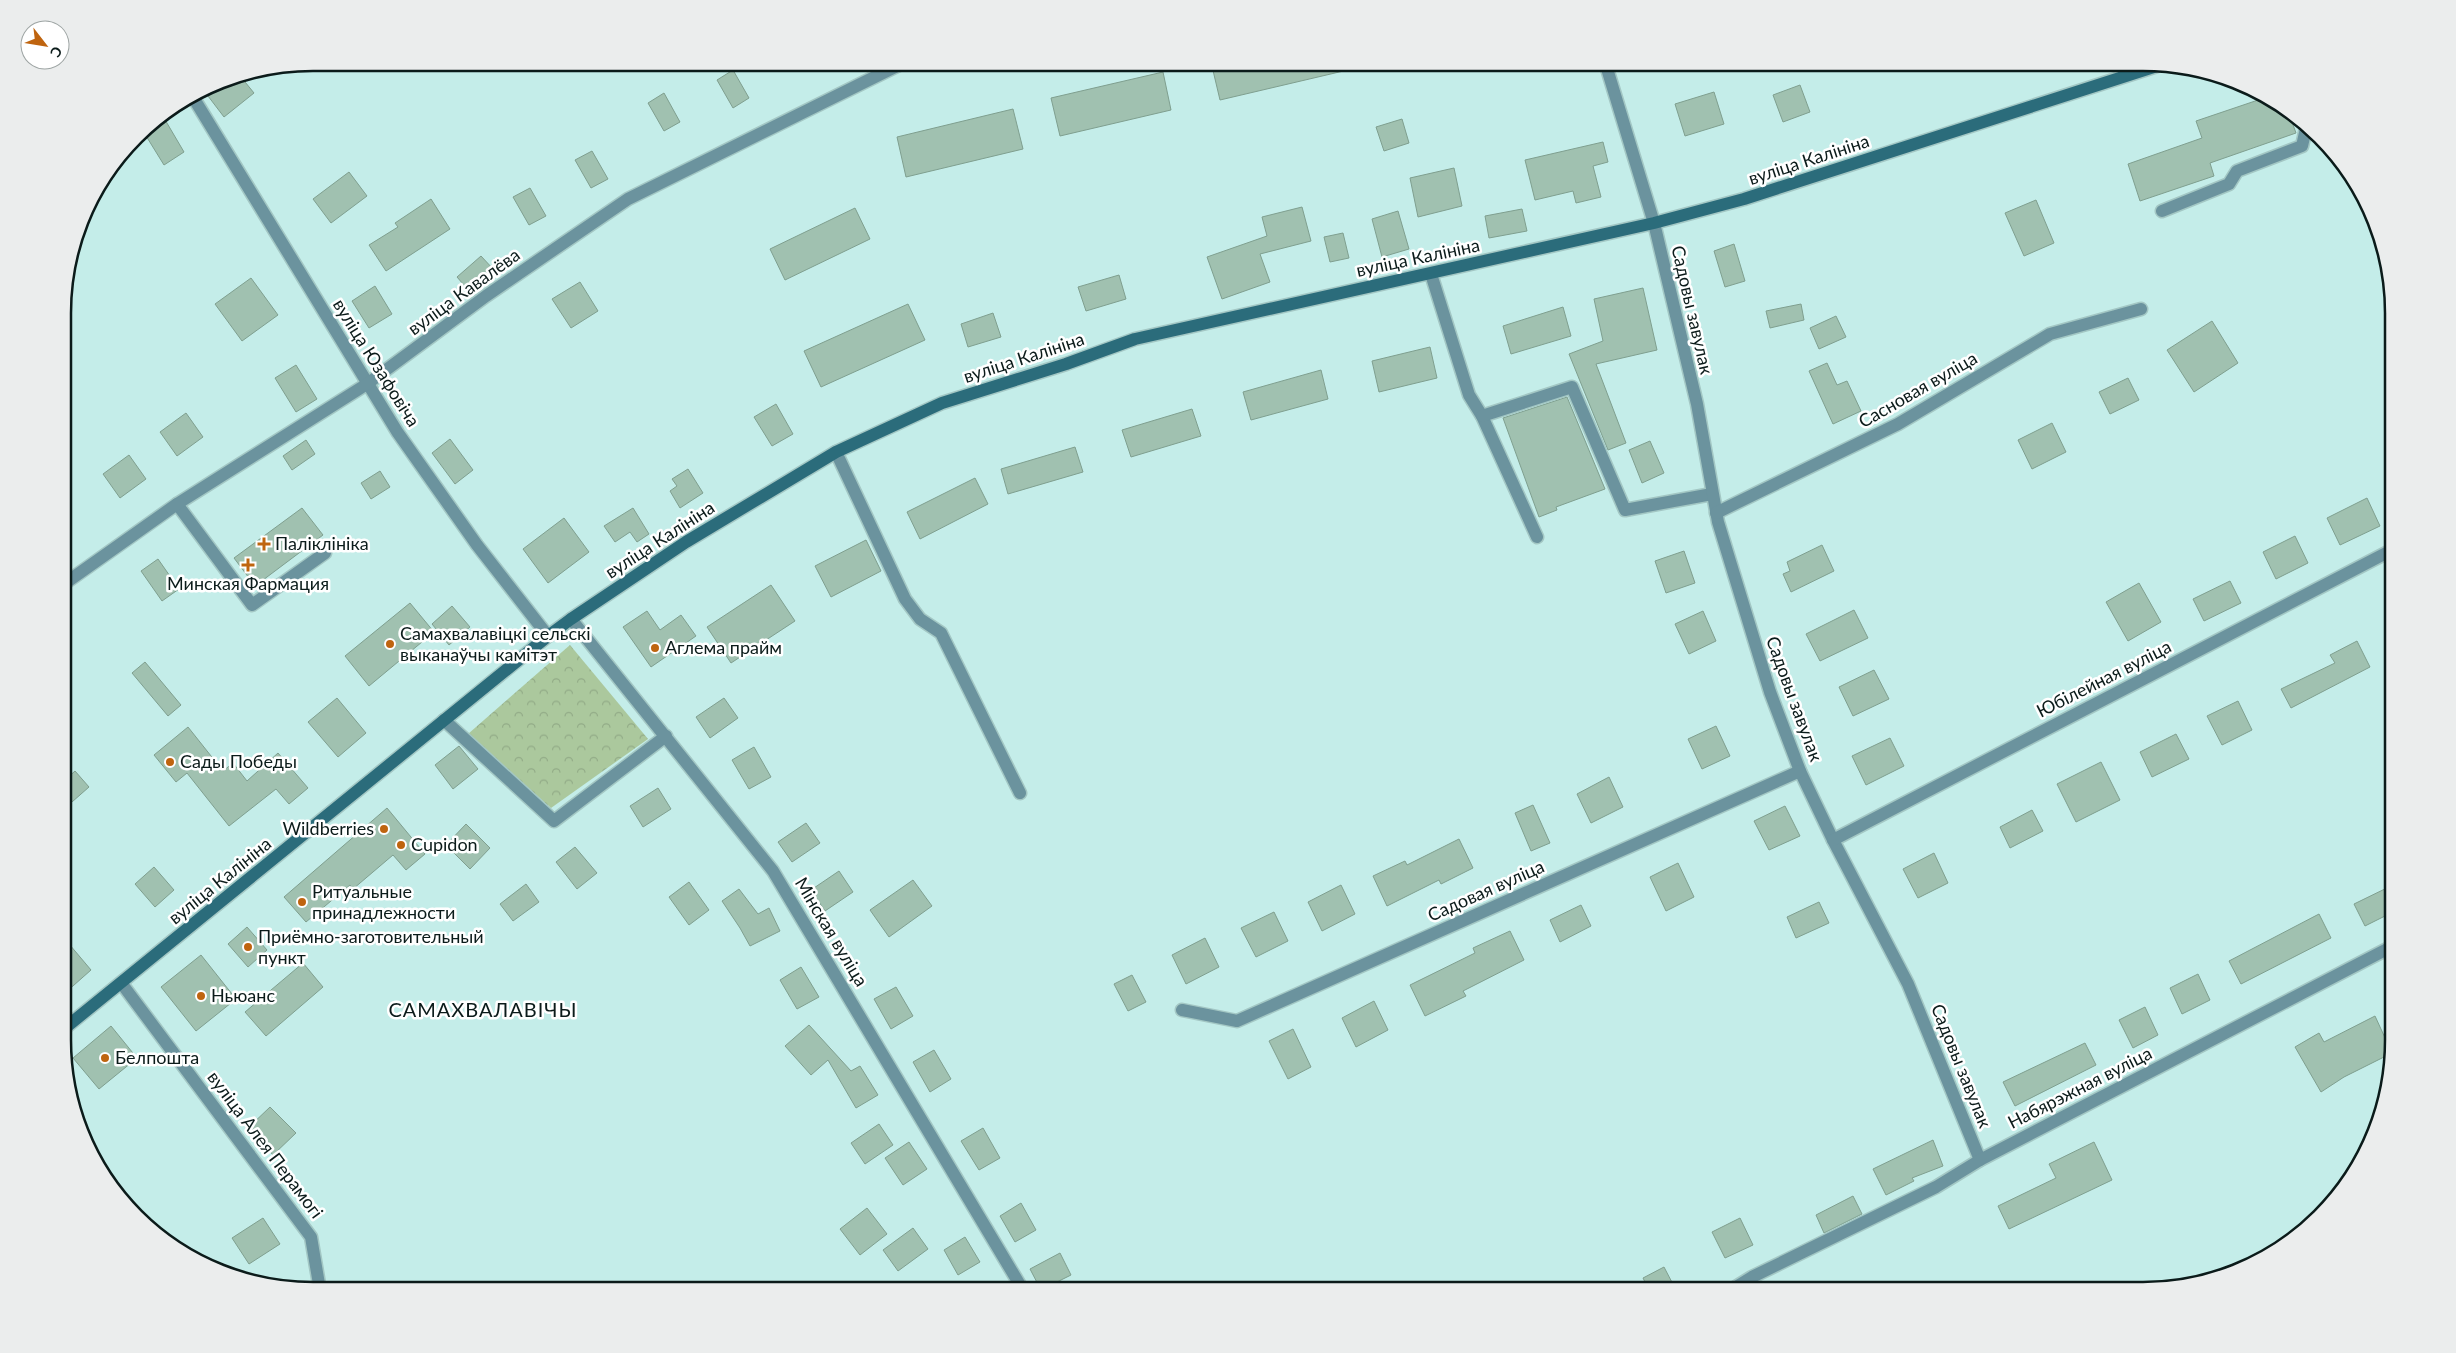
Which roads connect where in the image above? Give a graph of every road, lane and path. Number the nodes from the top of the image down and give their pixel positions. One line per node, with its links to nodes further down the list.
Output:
1 (887, 71): 10 (street, вуліца Кавалёва)
2 (1608, 71): 7 (street, Садовы завулак)
3 (2141, 71): 7 (street, вуліца Калініна)
4 (196, 102): 10 (street, вуліца Юзафовіча)
5 (2305, 134): 6 (street)
6 (2162, 211)
7 (1654, 223): 8 (street, вуліца Калініна); 13 (street, Садовы завулак)
8 (1431, 274): 11 (street); 12 (street, вуліца Калініна)
9 (2141, 308): 15 (street, Сасновая вуліца)
10 (368, 384): 14 (street, вуліца Кавалёва); 21 (street, вуліца Юзафовіча)
11 (1482, 416): 13 (street); 16 (street)
12 (836, 452): 20 (street, вуліца Калініна); 25 (street)
13 (1712, 494): 15 (street, Садовы завулак)
14 (177, 504): 17 (street); 19 (street, вуліца Кавалёва)
15 (1716, 513): 24 (street, Садовы завулак)
16 (1537, 537)
17 (325, 552)
18 (2385, 554): 26 (street, Юбілейная вуліца)
19 (71, 579)
20 (571, 619): 21 (street, вуліца Калініна); 23 (street, Мінская вуліца)
21 (548, 636): 22 (street, вуліца Калініна)
22 (444, 720): 23 (street); 28 (street, вуліца Калініна)
23 (666, 736): 33 (street, Мінская вуліца)
24 (1800, 771): 26 (street, Садовы завулак); 29 (street, Садовая вуліца)
25 (1020, 793)
26 (1833, 840): 31 (street, Садовы завулак)
27 (2385, 950): 31 (street, Набярэжная вуліца)
28 (122, 984): 30 (street, вуліца Калініна); 32 (street, вуліца Алея Перамогі)
29 (1182, 1010)
30 (71, 1023)
31 (1980, 1160): 34 (street, Набярэжная вуліца)
32 (319, 1282)
33 (1018, 1282)
34 (1744, 1282)

